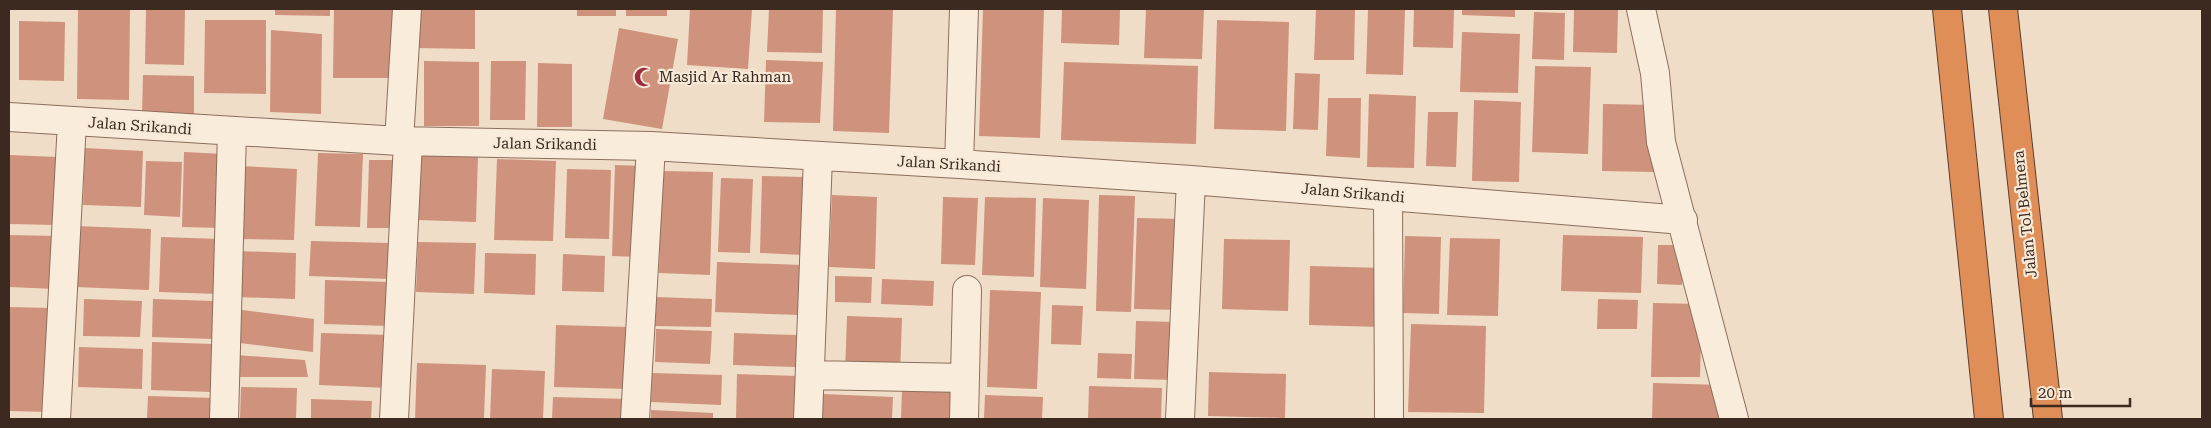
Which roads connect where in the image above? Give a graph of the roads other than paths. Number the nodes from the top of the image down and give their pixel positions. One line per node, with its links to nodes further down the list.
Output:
1 (407, 9): 9 (street)
2 (964, 9): 12 (street)
3 (1641, 9): 15 (street)
4 (1947, 9): 28 (highway)
5 (2002, 9): 29 (highway, Jalan Tol Belmera)
6 (9, 117): 7 (street, Jalan Srikandi)
7 (72, 122): 8 (street, Jalan Srikandi); 19 (street)
8 (232, 132): 9 (street, Jalan Srikandi); 20 (street)
9 (404, 141): 10 (street, Jalan Srikandi); 21 (street)
10 (651, 146): 11 (street, Jalan Srikandi); 22 (street)
11 (818, 157): 12 (street, Jalan Srikandi); 17 (street)
12 (959, 164): 13 (street, Jalan Srikandi)
13 (1191, 180): 14 (street, Jalan Srikandi); 25 (street)
14 (1388, 196): 15 (street, Jalan Srikandi); 26 (street)
15 (1683, 220): 27 (street)
16 (967, 290): 18 (street)
17 (810, 375): 18 (street); 23 (street)
18 (965, 378): 24 (street)
19 (56, 419)
20 (224, 419)
21 (394, 419)
22 (635, 419)
23 (808, 419)
24 (964, 419)
25 (1180, 419)
26 (1388, 419)
27 (1734, 419)
28 (1989, 419)
29 (2048, 419)

